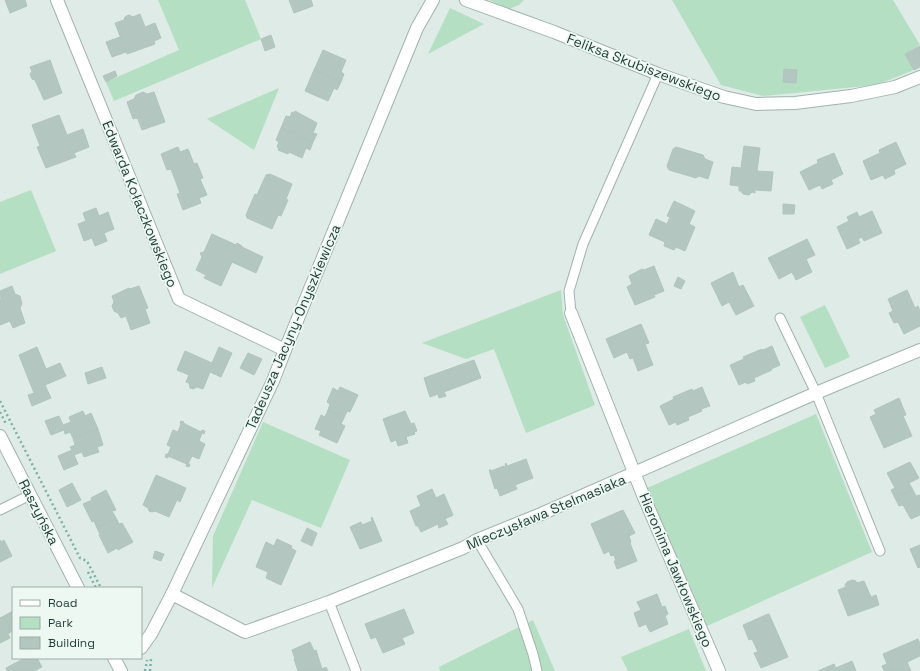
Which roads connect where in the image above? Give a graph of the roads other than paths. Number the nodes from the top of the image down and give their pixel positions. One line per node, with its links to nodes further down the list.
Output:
1 (57, 0): 8 (street, Edwarda Kołaczkowskiego)
2 (433, 0): 8 (street, Tadeusza Jacyny-Onyszkiewicza)
3 (466, 0): 4 (street, Feliksa Skubiszewskiego)
4 (658, 74): 5 (street, Feliksa Skubiszewskiego); 6 (lane)
5 (920, 77)
6 (571, 313): 12 (street, Hieronima Jawłowskiego)
7 (780, 318): 10 (lane)
8 (285, 350): 18 (street, Tadeusza Jacyny-Onyszkiewicza)
9 (920, 350): 10 (street, Mieczysława Stelmasiaka)
10 (816, 393): 12 (street, Mieczysława Stelmasiaka); 16 (lane)
11 (0, 436): 13 (street, Raszyńska)
12 (635, 473): 15 (street, Mieczysława Stelmasiaka); 23 (street, Hieronima Jawłowskiego)
13 (30, 495): 14 (lane); 17 (street, Raszyńska)
14 (0, 510)
15 (477, 540): 19 (street, Mieczysława Stelmasiaka); 22 (lane)
16 (880, 551)
17 (77, 587)
18 (172, 594): 19 (street, Mieczysława Stelmasiaka); 20 (street, Tadeusza Jacyny-Onyszkiewicza)
19 (329, 602): 21 (lane)
20 (142, 647)
21 (356, 671)
22 (537, 671)
23 (719, 671)

